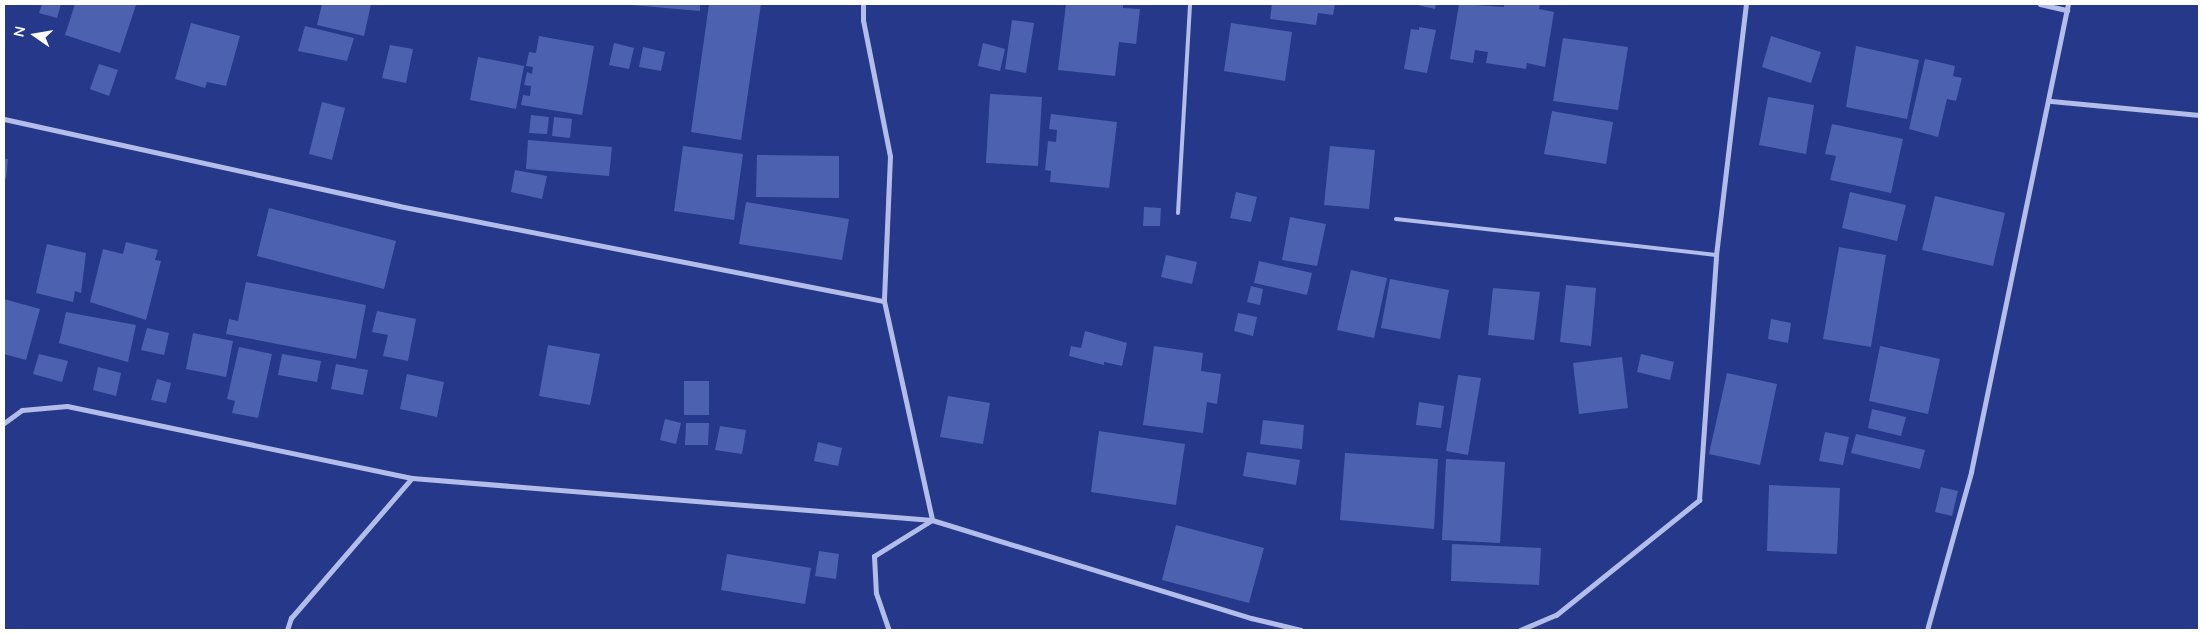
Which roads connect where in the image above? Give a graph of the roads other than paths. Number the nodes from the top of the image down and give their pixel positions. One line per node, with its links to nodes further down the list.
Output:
1 (863, 4): 12 (street)
2 (1190, 4): 9 (lane)
3 (1746, 4): 11 (street)
4 (2040, 4): 5 (street)
5 (2068, 7): 6 (street)
6 (2051, 101): 7 (street); 20 (street)
7 (2199, 115)
8 (4, 119): 12 (street)
9 (1178, 213)
10 (1396, 219): 11 (lane)
11 (1716, 255): 19 (street)
12 (884, 301): 15 (street)
13 (4, 423): 14 (street)
14 (412, 478): 15 (street); 16 (street)
15 (932, 520): 17 (street); 18 (street)
16 (287, 630)
17 (888, 630)
18 (1301, 630)
19 (1520, 630)
20 (1926, 630)

